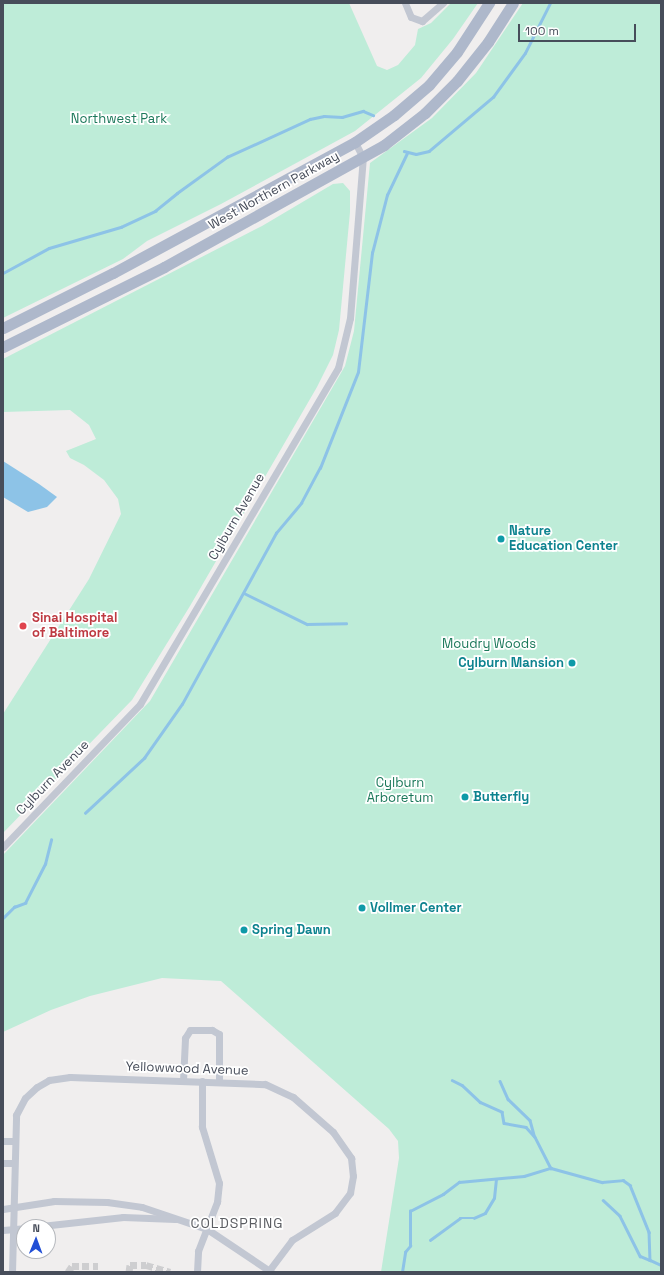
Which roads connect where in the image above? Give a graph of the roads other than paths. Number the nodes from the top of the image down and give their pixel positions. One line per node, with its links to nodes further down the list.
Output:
1 (405, 3): 2 (street)
2 (443, 3)
3 (489, 3): 5 (main road, West Northern Parkway)
4 (513, 3): 6 (main road, West Northern Parkway)
5 (355, 142): 6 (street); 7 (main road, West Northern Parkway)
6 (363, 158): 8 (main road, West Northern Parkway); 9 (street, Cylburn Avenue)
7 (3, 328)
8 (3, 348)
9 (3, 847)
10 (183, 1081): 11 (street, Yellowwood Avenue); 12 (street); 14 (street, Yellowwood Avenue)
11 (202, 1081): 12 (street, Yellowwood Avenue); 23 (street)
12 (219, 1082): 25 (street, Yellowwood Avenue)
13 (3, 1141): 14 (street)
14 (14, 1141): 16 (street, Yellowwood Avenue)
15 (3, 1163): 16 (street)
16 (14, 1163): 17 (street, Yellowwood Avenue)
17 (13, 1207): 18 (street); 19 (street); 21 (street, Yellowwood Avenue)
18 (3, 1209)
19 (187, 1221): 20 (street); 23 (street)
20 (56, 1224)
21 (13, 1229): 22 (street); 24 (street); 26 (street, Yellowwood Avenue)
22 (16, 1229)
23 (207, 1229): 25 (street); 27 (street)
24 (3, 1230)
25 (270, 1271)
26 (12, 1272)
27 (197, 1272)

